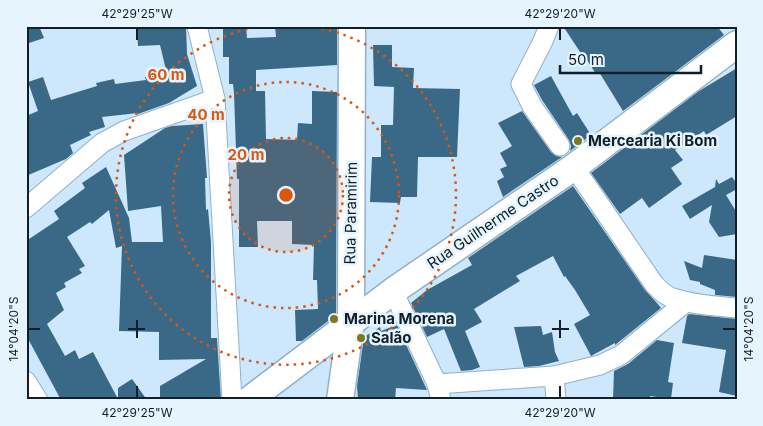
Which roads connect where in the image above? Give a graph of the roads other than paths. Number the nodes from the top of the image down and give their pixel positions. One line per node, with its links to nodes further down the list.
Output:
1 (197, 26): 5 (street)
2 (352, 26): 11 (street, Rua Paramirim)
3 (549, 26): 6 (street)
4 (737, 44): 6 (street, Rua Guilherme Castro)
5 (215, 99): 7 (street); 16 (street)
6 (567, 156): 8 (street, Rua Guilherme Castro); 9 (street)
7 (26, 208)
8 (393, 291): 11 (street, Rua Guilherme Castro); 14 (street)
9 (686, 302): 10 (street); 12 (street)
10 (737, 308)
11 (351, 322): 17 (street, Rua Guilherme Castro); 18 (street, Rua Paramirim)
12 (554, 376): 14 (street); 19 (street)
13 (26, 381): 15 (street)
14 (439, 392)
15 (38, 400)
16 (232, 400)
17 (250, 400)
18 (340, 400)
19 (556, 400)

